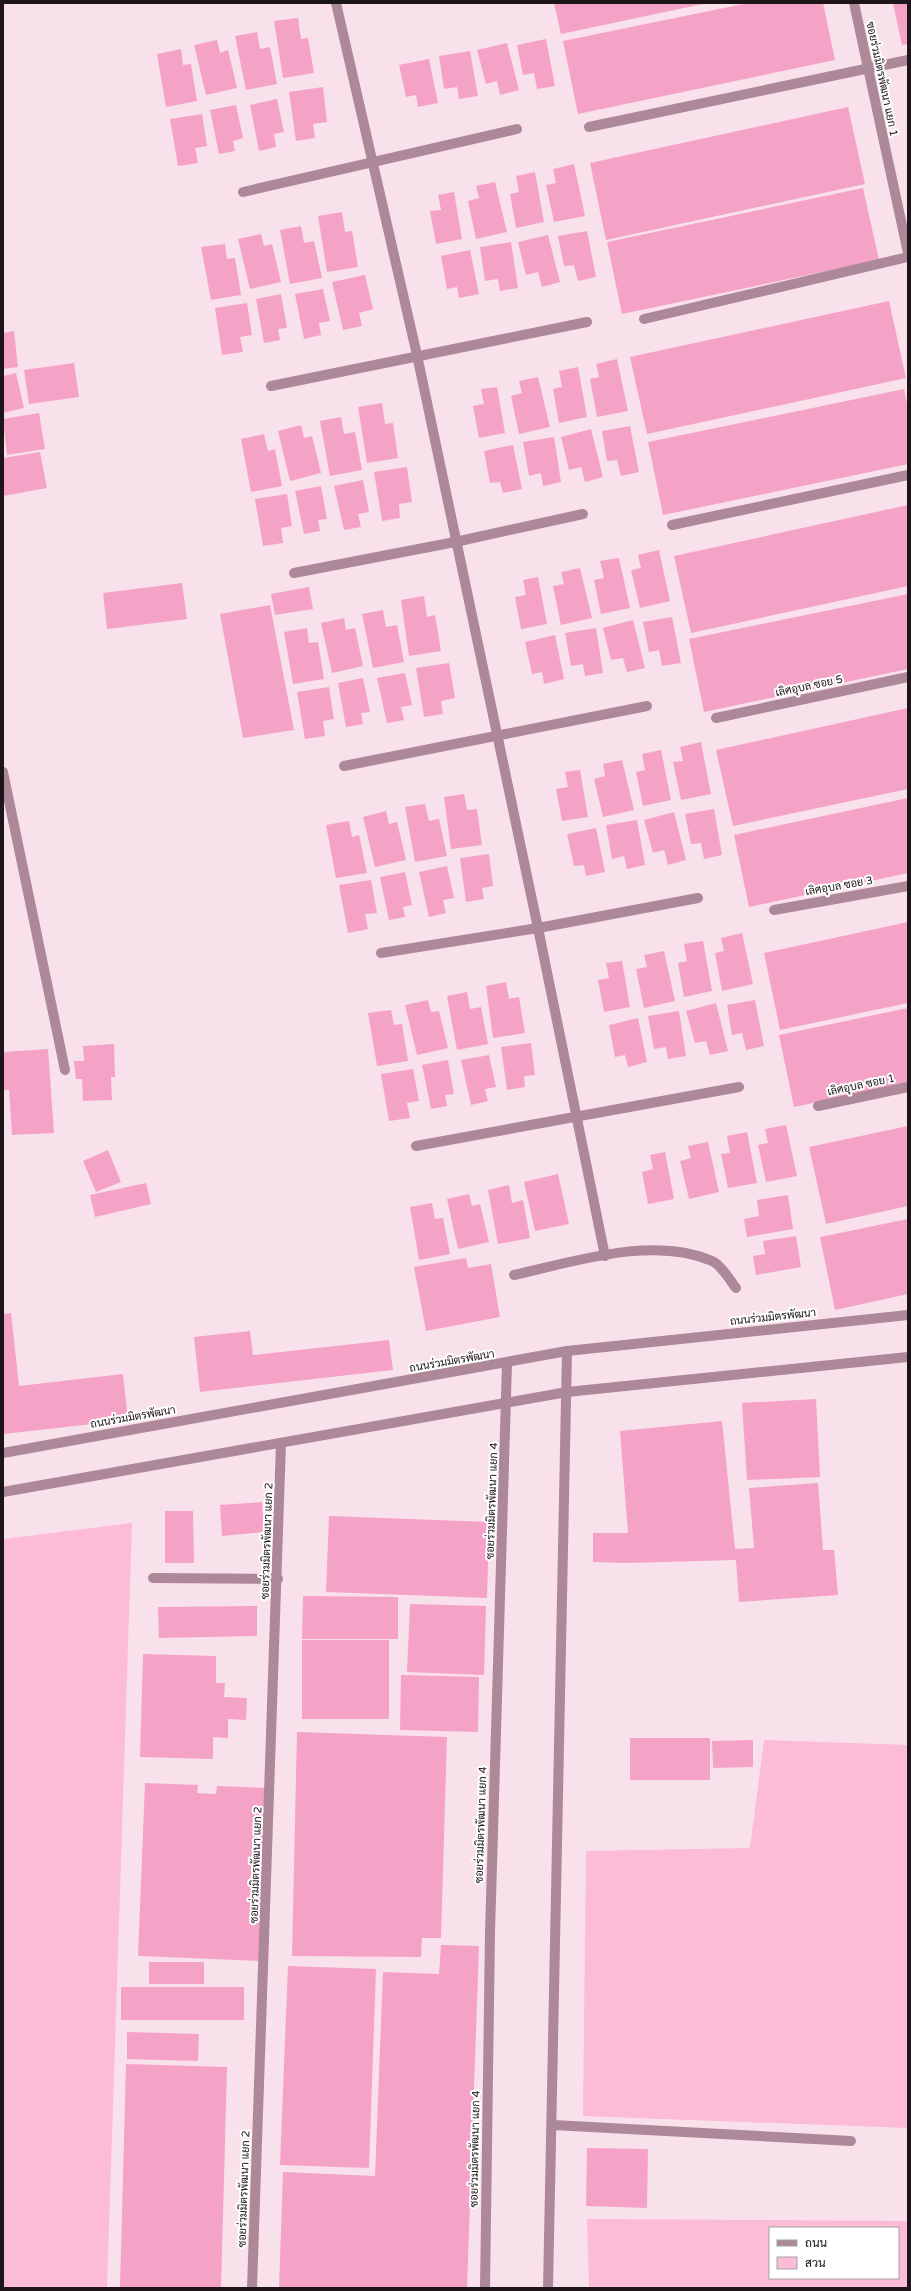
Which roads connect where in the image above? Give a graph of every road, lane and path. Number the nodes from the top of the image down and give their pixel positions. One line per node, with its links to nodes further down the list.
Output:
1 (336, 3): 7 (street)
2 (854, 3): 4 (street, ซอยร่วมมิตรพัฒนา แยก 1)
3 (908, 60): 4 (street)
4 (868, 68): 5 (street); 9 (street, ซอยร่วมมิตรพัฒนา แยก 1)
5 (589, 127)
6 (517, 129): 7 (street)
7 (374, 163): 8 (street); 13 (street)
8 (243, 192)
9 (908, 253)
10 (908, 257): 11 (street)
11 (644, 319)
12 (587, 322): 13 (street)
13 (417, 355): 14 (street); 18 (street)
14 (271, 386)
15 (908, 476): 17 (street)
16 (583, 514): 18 (street)
17 (672, 525)
18 (455, 542): 19 (street); 23 (street)
19 (294, 573)
20 (908, 677): 22 (street, เลิศอุบล ซอย 5)
21 (647, 706): 23 (street)
22 (716, 718)
23 (496, 737): 24 (street); 29 (street)
24 (344, 766)
25 (3, 772): 31 (street)
26 (908, 886): 28 (street, เลิศอุบล ซอย 3)
27 (698, 898): 29 (street)
28 (774, 910)
29 (538, 928): 30 (street); 35 (street)
30 (381, 953)
31 (65, 1070)
32 (908, 1087): 34 (street, เลิศอุบล ซอย 1)
33 (739, 1088): 35 (street)
34 (818, 1106)
35 (575, 1117): 36 (street); 37 (street)
36 (416, 1146)
37 (605, 1256): 38 (street); 39 (street)
38 (514, 1275)
39 (736, 1288)
40 (908, 1315): 41 (street, ถนนร่วมมิตรพัฒนา)
41 (567, 1351): 43 (street, ถนนร่วมมิตรพัฒนา); 44 (street)
42 (908, 1357): 44 (street)
43 (507, 1363): 45 (street, ซอยร่วมมิตรพัฒนา แยก 4); 47 (street, ถนนร่วมมิตรพัฒนา)
44 (567, 1392): 45 (street); 51 (street)
45 (507, 1403): 46 (street); 54 (street, ซอยร่วมมิตรพัฒนา แยก 4)
46 (281, 1443): 48 (street); 50 (street, ซอยร่วมมิตรพัฒนา แยก 2)
47 (3, 1453)
48 (3, 1492)
49 (153, 1578): 50 (street)
50 (278, 1579): 53 (street, ซอยร่วมมิตรพัฒนา แยก 2)
51 (553, 2125): 52 (street); 55 (street)
52 (851, 2141)
53 (252, 2288)
54 (485, 2288)
55 (548, 2288)

